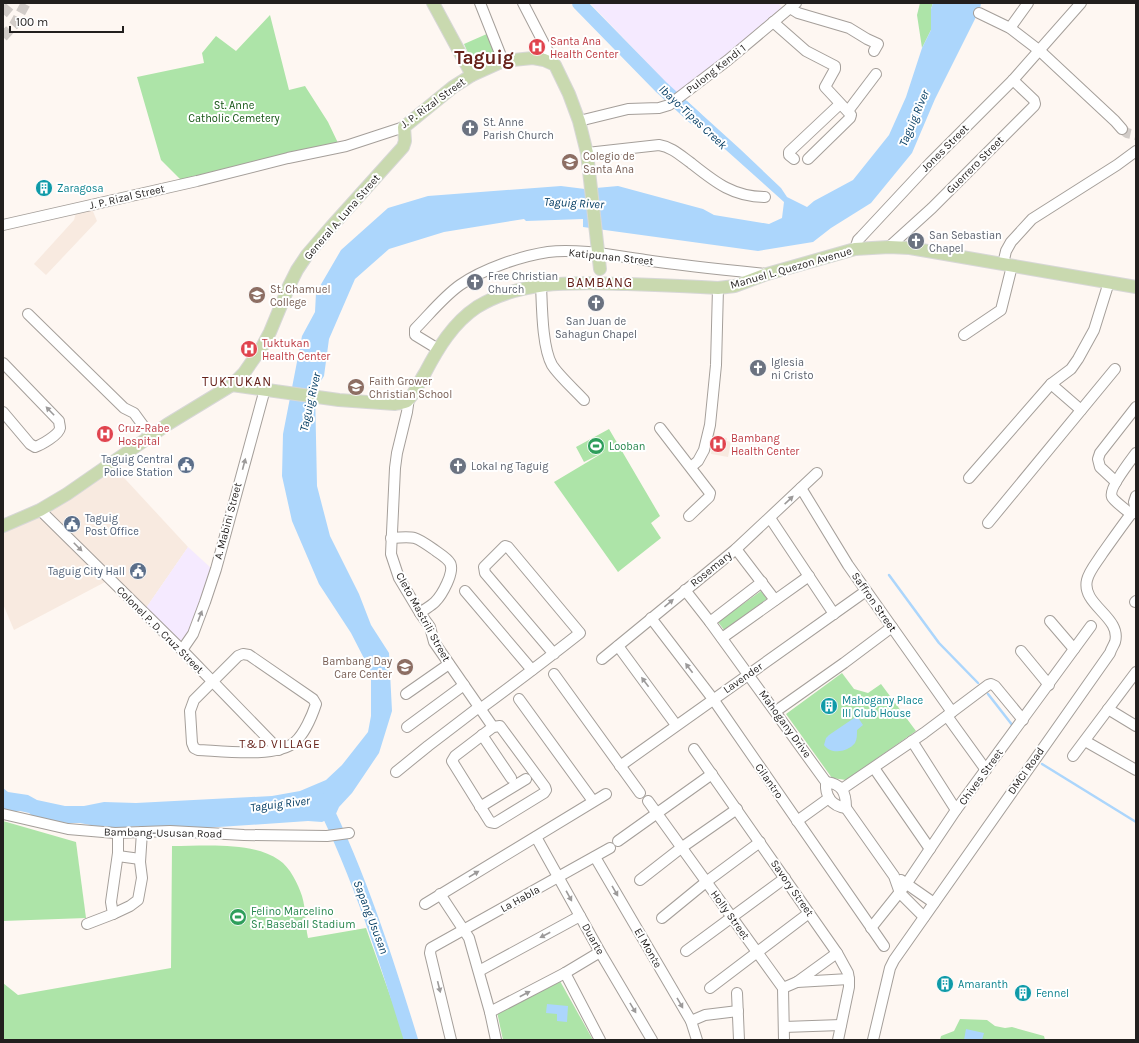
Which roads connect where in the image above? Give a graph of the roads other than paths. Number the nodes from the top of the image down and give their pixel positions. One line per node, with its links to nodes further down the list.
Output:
1 (433, 3): 15 (main road)
2 (480, 3): 12 (street)
3 (523, 3): 13 (street)
4 (1028, 3): 9 (street)
5 (1082, 3): 11 (street, Jones Street)
6 (793, 5): 8 (street, Pulong Kendi 1); 10 (street)
7 (979, 13): 9 (street)
8 (773, 22): 17 (street); 19 (street, Pulong Kendi 1)
9 (1010, 28): 11 (street)
10 (874, 51)
11 (1040, 51): 16 (street, Jones Street); 21 (street)
12 (503, 61): 13 (main road, J. P. Rizal Street); 15 (main road, J. P. Rizal Street)
13 (555, 65): 19 (main road)
14 (876, 74): 18 (street)
15 (472, 75): 20 (main road, J. P. Rizal Street)
16 (1013, 80): 28 (street, Guerrero Street); 29 (street, Jones Street)
17 (840, 104): 18 (street); 24 (street)
18 (848, 111): 25 (street)
19 (579, 120): 23 (main road)
20 (404, 127): 27 (street, J. P. Rizal Street); 43 (main road, General A. Luna Street)
21 (1122, 129)
22 (1136, 151): 31 (street)
23 (587, 153): 26 (street); 30 (main road)
24 (794, 159)
25 (808, 159)
26 (765, 197)
27 (3, 225)
28 (889, 247): 29 (main road, Manuel L. Quezon Avenue); 31 (main road, Manuel L. Quezon Avenue)
29 (855, 249): 32 (main road, Manuel L. Quezon Avenue)
30 (599, 254): 32 (street, Katipunan Street); 33 (main road); 40 (street, Katipunan Street)
31 (1007, 265): 34 (main road, Manuel L. Quezon Avenue); 39 (street)
32 (767, 274): 37 (main road, Manuel L. Quezon Avenue)
33 (600, 277): 35 (main road, Manuel L. Quezon Avenue); 37 (main road, Manuel L. Quezon Avenue)
34 (1109, 282): 36 (main road, Manuel L. Quezon Avenue); 44 (street)
35 (541, 285): 40 (main road, Manuel L. Quezon Avenue); 47 (street)
36 (1136, 287)
37 (718, 288): 54 (street)
38 (28, 314): 52 (street)
39 (964, 335)
40 (438, 349): 46 (main road, Manuel L. Quezon Avenue)
41 (3, 363): 50 (street, one-way to 41)
42 (1115, 369): 49 (street)
43 (232, 384): 45 (main road); 52 (main road, General A. Luna Street)
44 (1051, 384): 49 (street); 56 (street)
45 (265, 389): 46 (main road); 84 (street, A. Mabini Street, one-way to 45)
46 (409, 398): 66 (street, Cleto Mastrili Street)
47 (584, 400)
48 (1136, 407): 57 (street)
49 (1081, 410): 64 (street)
50 (3, 412)
51 (660, 428): 54 (street)
52 (150, 435): 60 (main road, General A. Luna Street)
53 (1136, 453): 57 (street)
54 (690, 467): 62 (street)
55 (817, 473): 58 (street, Rosemary)
56 (969, 478)
57 (1116, 482): 61 (street)
58 (801, 488): 63 (street, Rosemary, one-way to 58); 72 (street, Saffron Street)
59 (1136, 496): 61 (street)
60 (40, 510): 65 (main road, General A. Luna Street); 84 (street, Colonel P. D. Cruz Street, one-way to 84)
61 (1134, 512): 155 (street, DMCI Road)
62 (689, 516)
63 (770, 518): 67 (street, Rosemary); 68 (street)
64 (988, 522)
65 (3, 526)
66 (391, 538): 74 (street, Cleto Mastrili Street); 74 (street)
67 (736, 548): 69 (street); 70 (street, Rosemary)
68 (809, 576): 73 (street); 75 (street)
69 (762, 582): 73 (street); 78 (street)
70 (685, 590): 76 (street, Rosemary, one-way to 70); 78 (street, Mahogany Drive)
71 (465, 591): 89 (street)
72 (866, 591): 75 (street, Lavender); 80 (street, Saffron Street)
73 (775, 600): 81 (street)
74 (420, 612): 88 (street, Cleto Mastrili Street)
75 (834, 614): 91 (street, Lavender)
76 (651, 618): 82 (street, Rosemary); 98 (street, Cilantro, one-way to 76)
77 (1050, 621): 83 (street)
78 (710, 622): 81 (street, Mahogany Drive)
79 (1091, 626): 83 (street, Chives Street)
80 (892, 627): 101 (street); 102 (street, Saffron Street)
81 (722, 638): 91 (street, Mahogany Drive)
82 (618, 646): 87 (street, Rosemary); 104 (street, one-way to 82)
83 (1074, 649): 95 (street, Chives Street)
84 (182, 650): 93 (street, Colonel P. D. Cruz Street)
85 (1021, 651): 95 (street)
86 (554, 654): 86 (street); 89 (street)
87 (602, 659)
88 (449, 664): 94 (street, Cleto Mastrili Street); 96 (street)
89 (532, 670): 99 (street)
90 (554, 674): 114 (street)
91 (748, 674): 98 (street, Lavender); 101 (street, Mahogany Drive)
92 (1134, 679): 100 (street)
93 (212, 682): 112 (street, Colonel P. D. Cruz Street); 112 (street); 112 (street)
94 (464, 685): 99 (street, Cleto Mastrili Street); 106 (street)
95 (1049, 685): 103 (street, Chives Street)
96 (406, 694)
97 (519, 699): 127 (street)
98 (713, 699): 104 (street, Lavender); 135 (street, Cilantro)
99 (480, 708): 107 (street, Cleto Mastrili Street); 118 (street)
100 (1108, 709): 105 (street); 110 (street)
101 (776, 711): 122 (street, Mahogany Drive)
102 (949, 714): 103 (street); 109 (street); 116 (street, Saffron Street)
103 (1023, 720): 116 (street, Chives Street)
104 (676, 725): 114 (street, Lavender)
105 (1136, 726)
106 (407, 727)
107 (493, 727): 108 (street); 129 (street)
108 (482, 735): 120 (street); 129 (street)
109 (912, 741): 115 (street); 132 (street)
110 (1085, 741): 113 (street); 117 (street)
111 (694, 749): 119 (street, Savory Street)
112 (279, 750)
113 (1073, 756)
114 (620, 766): 124 (street)
115 (874, 768): 123 (street); 142 (street)
116 (986, 770): 132 (street, Chives Street)
117 (1136, 770)
118 (396, 772)
119 (712, 774): 131 (street, Savory Street); 133 (street, La Habla)
120 (510, 778)
121 (526, 779): 129 (street)
122 (826, 782): 123 (street); 126 (street)
123 (842, 790): 130 (street)
124 (640, 793)
125 (606, 794): 127 (street)
126 (828, 798): 130 (street); 135 (street)
127 (593, 801): 139 (street)
128 (648, 801): 133 (street, Holly Street)
129 (480, 806)
130 (846, 808): 146 (street)
131 (737, 809): 140 (street, Savory Street); 141 (street)
132 (956, 810): 142 (street, Chives Street)
133 (656, 813): 141 (street, Holly Street); 144 (street, La Habla)
134 (3, 814): 137 (street, Bambang-Ususan Road)
135 (797, 821): 163 (street, Cilantro)
136 (142, 832): 137 (street, Bambang-Ususan Road); 138 (street, Bambang-Ususan Road); 145 (street)
137 (118, 833): 143 (street)
138 (346, 834)
139 (536, 837): 147 (street, Duarte); 153 (street, one-way to 139)
140 (760, 842): 148 (street, Savory Street); 150 (street)
141 (681, 848): 149 (street); 150 (street, Holly Street)
142 (930, 849): 151 (street, Chives Street)
143 (118, 856): 145 (street); 157 (street)
144 (595, 857): 147 (street, La Habla); 179 (street, El Monte, one-way to 179)
145 (140, 859): 157 (street)
146 (894, 876): 151 (street); 152 (street)
147 (559, 878): 158 (street, Duarte, one-way to 158); 164 (street, La Habla)
148 (784, 878): 156 (street, Savory Street); 159 (street)
149 (640, 880)
150 (706, 882): 159 (street, Holly Street); 161 (street)
151 (907, 883): 152 (street, Chives Street); 155 (street)
152 (900, 893): 160 (street); 163 (street, Chives Street)
153 (440, 894): 154 (street); 164 (street)
154 (425, 904)
155 (934, 904): 160 (street, DMCI Road)
156 (809, 913): 168 (street); 169 (street, Savory Street)
157 (113, 914): 162 (street)
158 (580, 916): 167 (street, Duarte); 170 (street, one-way to 170)
159 (731, 916): 166 (street); 168 (street, Holly Street)
160 (924, 917): 190 (street, DMCI Road)
161 (662, 918)
162 (88, 924)
163 (871, 928): 165 (street, Cilantro)
164 (464, 930): 170 (street); 182 (street, La Habla, one-way to 182)
165 (884, 946)
166 (686, 951)
167 (600, 952): 171 (street); 185 (street, Duarte, one-way to 185)
168 (757, 953): 174 (street); 175 (street, Holly Street)
169 (837, 953): 172 (street, Savory Street); 173 (street)
170 (479, 971): 178 (street)
171 (565, 973): 178 (street, one-way to 171); 184 (street)
172 (849, 979): 173 (street); 180 (street)
173 (797, 982): 175 (street)
174 (710, 988)
175 (782, 988): 181 (street)
176 (737, 993): 177 (street)
177 (738, 1011): 179 (street); 187 (street)
178 (490, 1012): 183 (street)
179 (691, 1021): 186 (street, El Monte)
180 (841, 1025): 181 (street); 189 (street)
181 (784, 1026): 188 (street)
182 (451, 1040)
183 (496, 1040)
184 (600, 1040)
185 (652, 1040)
186 (697, 1040)
187 (739, 1040)
188 (784, 1040)
189 (838, 1040)
190 (873, 1040)

